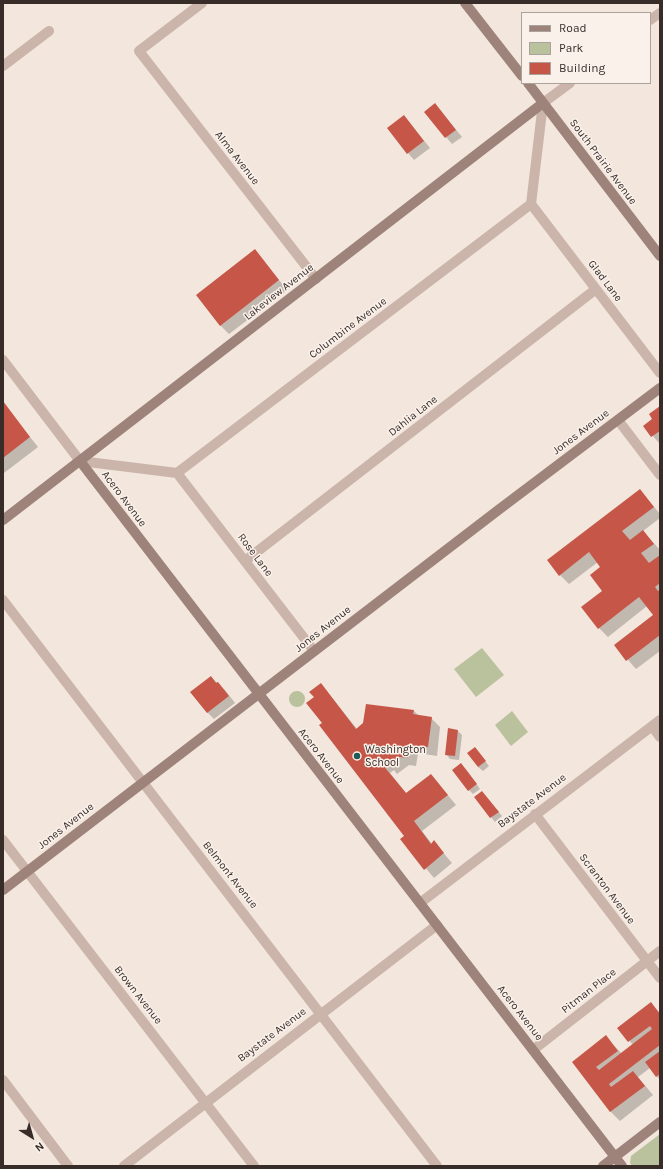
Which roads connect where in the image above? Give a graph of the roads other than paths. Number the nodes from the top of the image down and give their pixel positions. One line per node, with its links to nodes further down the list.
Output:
1 (202, 3): 13 (street, Alma Avenue)
2 (465, 3): 7 (street)
3 (660, 12): 4 (street)
4 (651, 19)
5 (49, 31): 6 (street)
6 (3, 66)
7 (521, 75)
8 (529, 84): 10 (street, South Prairie Avenue)
9 (569, 84): 10 (street, Lakeview Avenue)
10 (544, 103): 11 (street); 12 (street, South Prairie Avenue); 13 (street, Lakeview Avenue)
11 (531, 204): 14 (street, Glad Lane); 20 (street, Columbine Avenue)
12 (660, 256)
13 (316, 279): 19 (street, Lakeview Avenue)
14 (596, 289): 16 (street, Glad Lane); 23 (street, Dahlia Lane)
15 (3, 360): 19 (street, Acero Avenue)
16 (660, 373)
17 (660, 388): 18 (street, Jones Avenue)
18 (618, 420): 21 (street); 25 (street, Jones Avenue)
19 (80, 461): 20 (street); 22 (street, Lakeview Avenue); 26 (street, Acero Avenue)
20 (177, 473): 23 (street, Rose Lane)
21 (660, 475)
22 (3, 520)
23 (245, 561): 25 (street, Rose Lane)
24 (3, 600): 29 (street, Belmont Avenue)
25 (314, 651): 26 (street, Jones Avenue)
26 (258, 695): 29 (street, Jones Avenue); 34 (street, Acero Avenue)
27 (656, 723): 28 (street); 30 (street, Baystate Avenue)
28 (660, 737)
29 (143, 782): 32 (street, Jones Avenue); 39 (street, Belmont Avenue)
30 (535, 814): 34 (street, Baystate Avenue); 37 (street, Scranton Avenue)
31 (3, 840): 32 (street, Brown Avenue)
32 (27, 871): 33 (street, Jones Avenue); 42 (street, Brown Avenue)
33 (3, 890)
34 (420, 903): 35 (street, Acero Avenue)
35 (437, 925): 39 (street, Baystate Avenue); 40 (street, Acero Avenue)
36 (660, 952): 37 (street, Pitman Place)
37 (647, 962): 38 (street, Scranton Avenue); 40 (street, Pitman Place)
38 (660, 978)
39 (321, 1014): 42 (street, Baystate Avenue); 48 (street, Belmont Avenue)
40 (533, 1050): 44 (street, Acero Avenue)
41 (3, 1080): 45 (street)
42 (205, 1102): 46 (street, Baystate Avenue); 47 (street, Brown Avenue)
43 (660, 1122): 44 (street)
44 (615, 1157): 49 (street); 50 (street, Acero Avenue)
45 (68, 1166)
46 (124, 1166)
47 (254, 1166)
48 (437, 1166)
49 (603, 1166)
50 (622, 1166)

